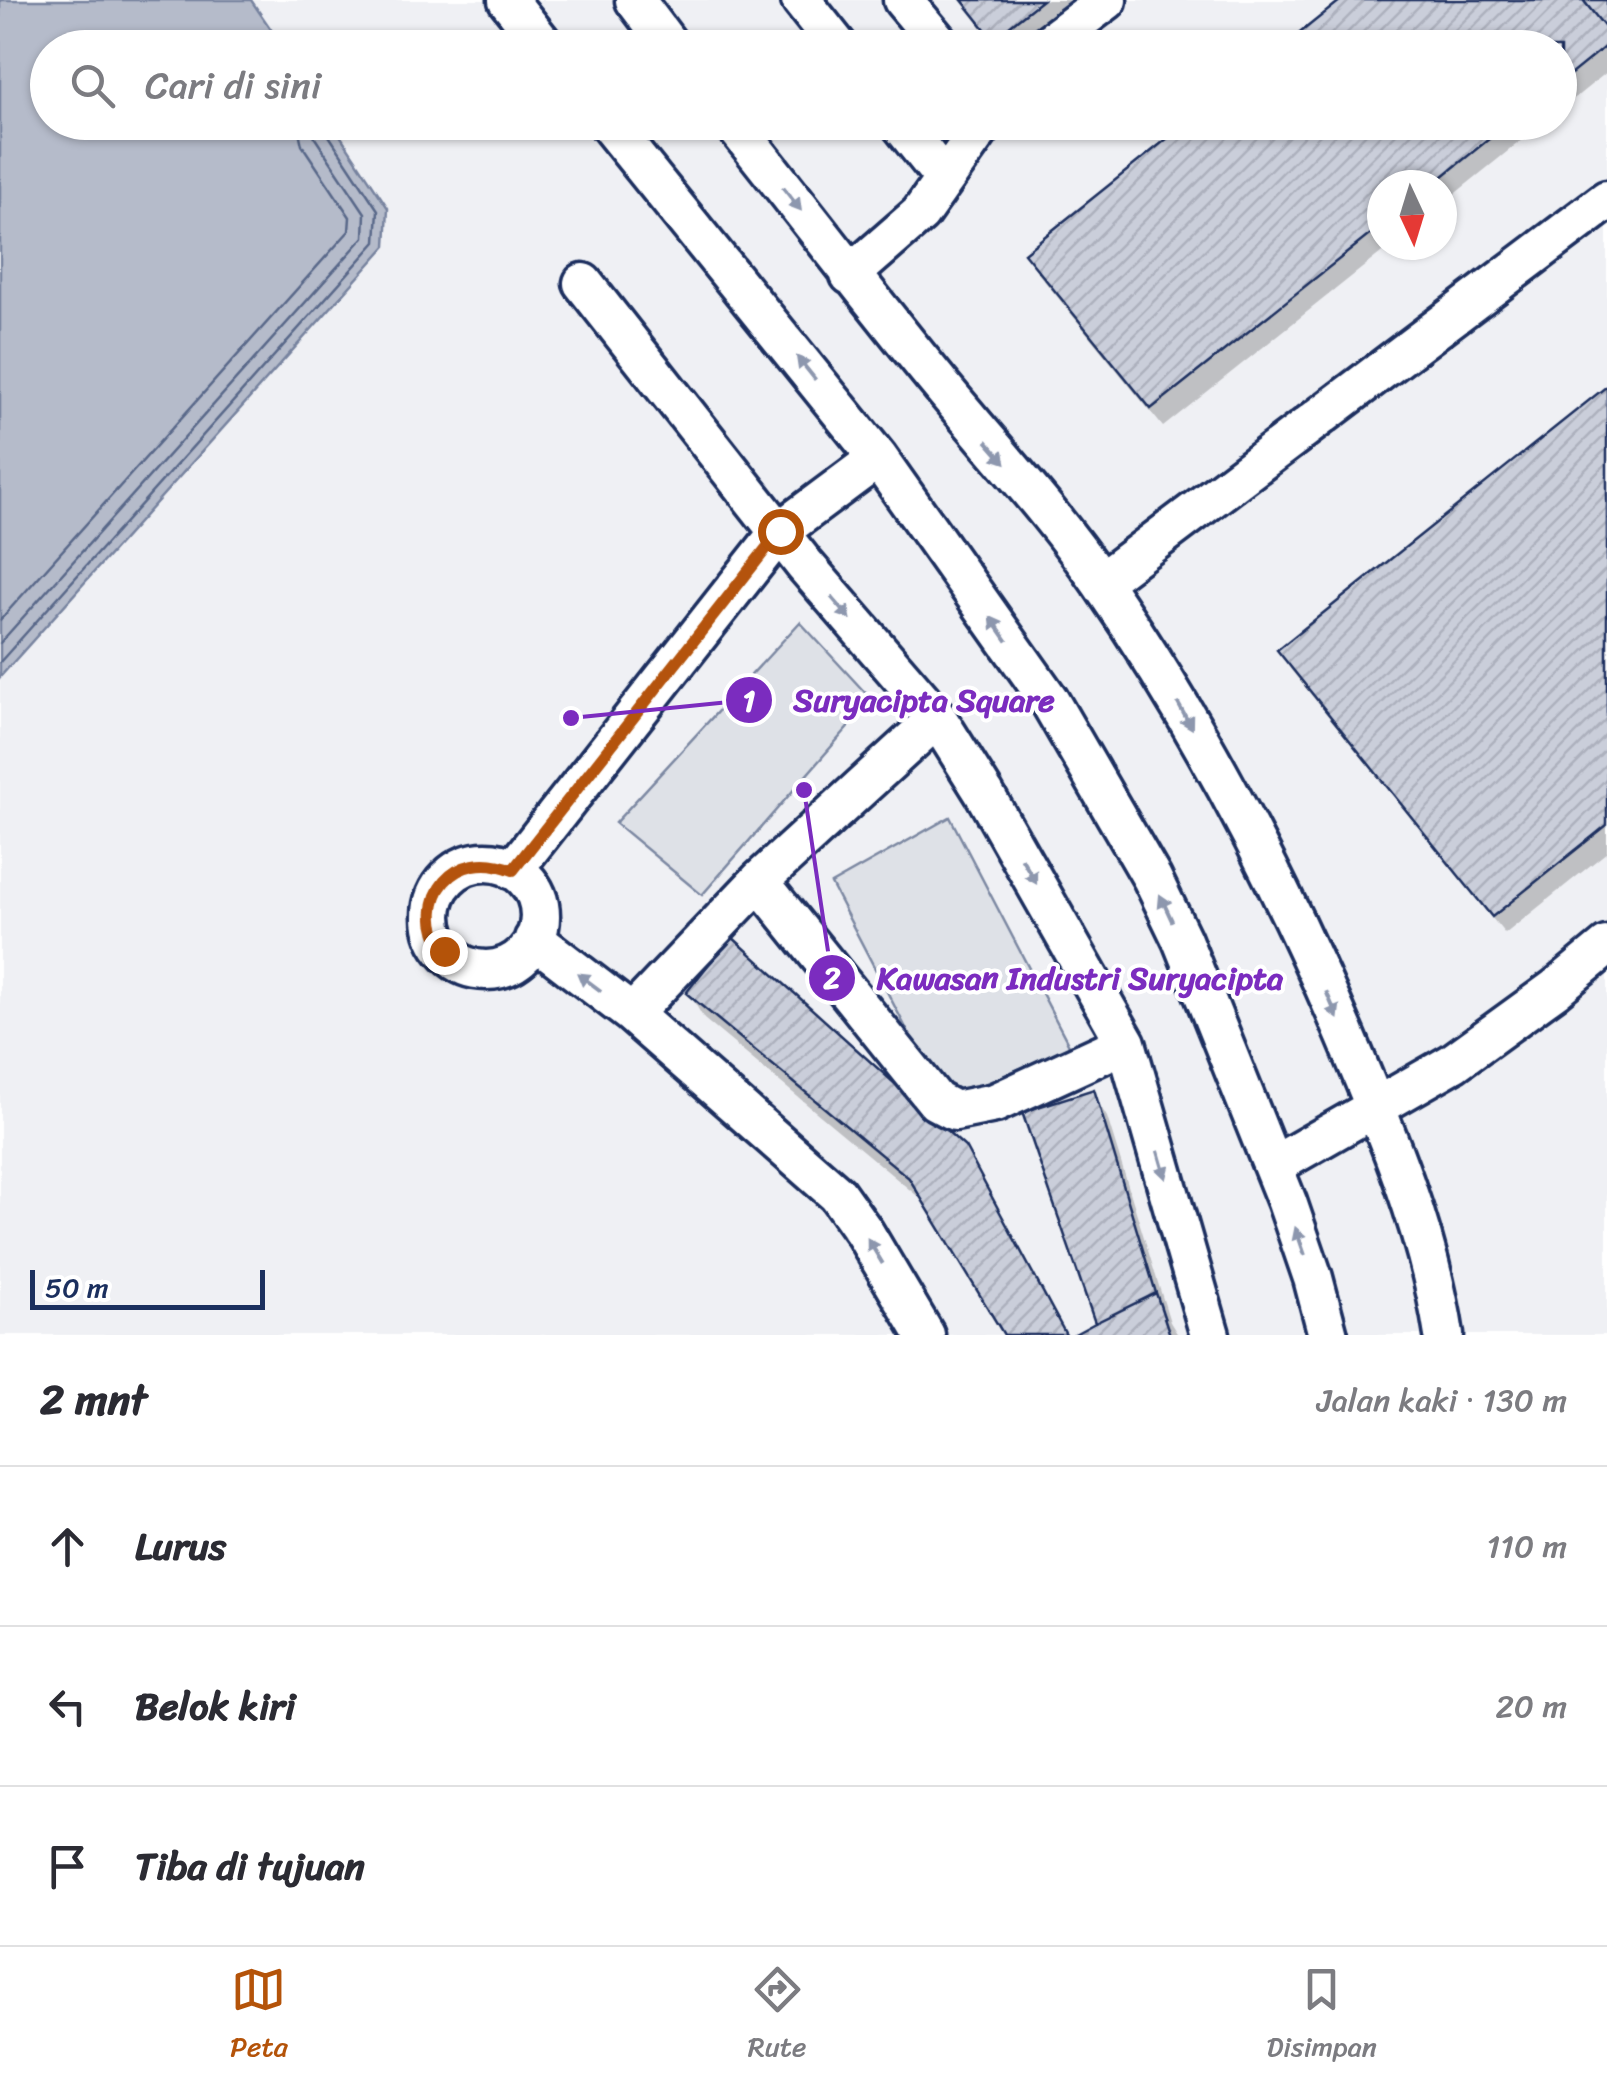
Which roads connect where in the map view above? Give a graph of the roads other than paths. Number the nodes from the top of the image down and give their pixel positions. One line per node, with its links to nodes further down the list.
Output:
1 (508, 0): 6 (street)
2 (635, 0): 7 (street)
3 (801, 0): 8 (street)
4 (903, 0): 9 (street)
5 (1107, 0): 10 (street)
6 (532, 30)
7 (658, 30)
8 (825, 30)
9 (928, 30)
10 (1068, 30)
11 (622, 140): 19 (street, one-way to 11)
12 (746, 140): 17 (street, one-way to 17)
13 (913, 140): 15 (street)
14 (972, 140): 15 (street)
15 (944, 178): 17 (street)
16 (1607, 200): 21 (street)
17 (850, 276): 21 (street, one-way to 21)
18 (583, 283): 20 (street)
19 (878, 458): 20 (street); 30 (street, one-way to 19)
20 (780, 531): 22 (street, one-way to 22); 23 (street)
21 (1101, 582): 29 (street, one-way to 29)
22 (937, 718): 24 (street); 28 (street, one-way to 28)
23 (513, 870): 25 (street); 25 (street)
24 (759, 881): 27 (street); 28 (street)
25 (534, 939): 27 (street, one-way to 25)
26 (1607, 946): 29 (street)
27 (632, 1014): 31 (street, one-way to 27)
28 (1126, 1042): 32 (street, one-way to 32)
29 (1376, 1107): 30 (street); 34 (street)
30 (1273, 1166): 33 (street, one-way to 30)
31 (925, 1335)
32 (1210, 1335)
33 (1328, 1335)
34 (1444, 1335)

